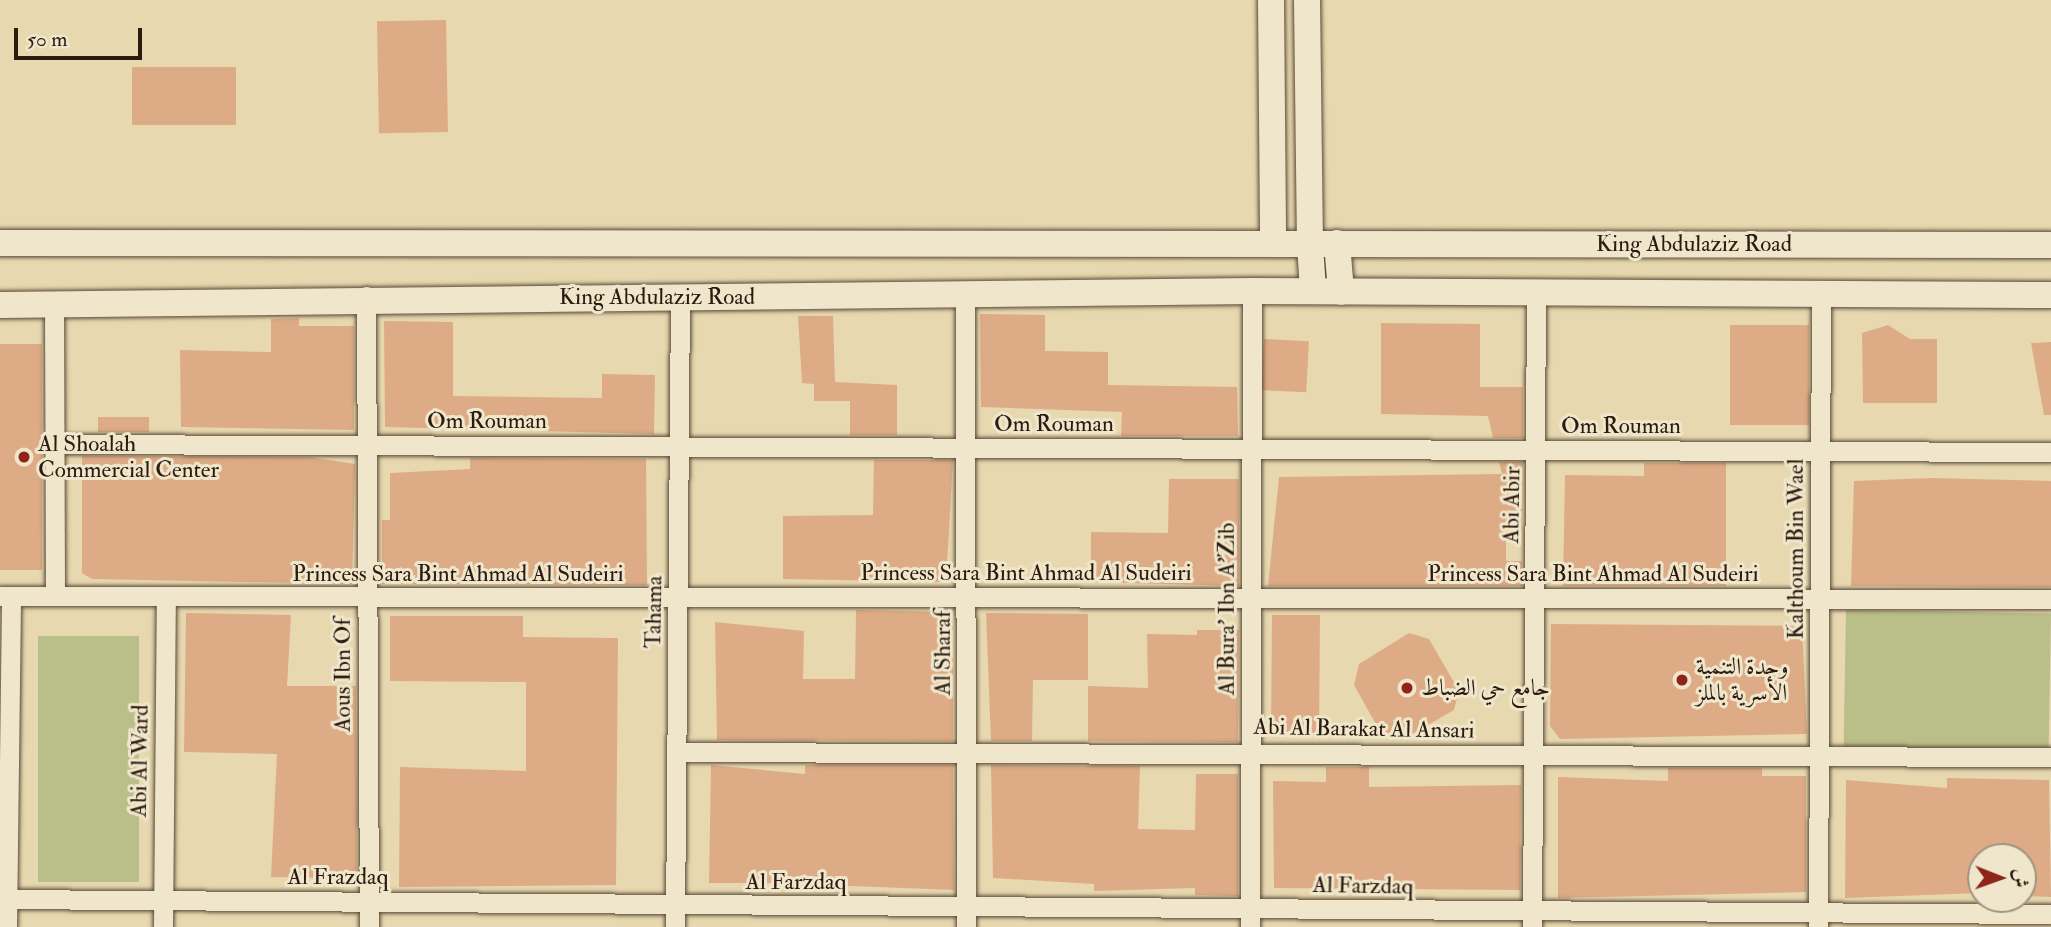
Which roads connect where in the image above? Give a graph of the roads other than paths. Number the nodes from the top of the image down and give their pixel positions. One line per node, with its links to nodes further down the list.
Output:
1 (1271, 0): 5 (main road)
2 (1307, 0): 6 (main road)
3 (0, 243): 5 (main road, King Abdulaziz Road)
4 (1337, 243): 6 (main road, King Abdulaziz Road); 7 (main road, King Abdulaziz Road); 10 (main road)
5 (1273, 244): 6 (main road, King Abdulaziz Road)
6 (1310, 244): 9 (main road)
7 (2051, 245)
8 (1252, 290): 9 (main road, King Abdulaziz Road); 12 (main road, King Abdulaziz Road); 23 (street, Al Bura' Ibn A'Zib)
9 (1313, 291): 10 (main road, King Abdulaziz Road)
10 (1341, 292): 11 (main road, King Abdulaziz Road)
11 (1536, 293): 16 (main road, King Abdulaziz Road); 24 (street, Abi Abir)
12 (965, 295): 15 (main road, King Abdulaziz Road); 22 (street, Al Sharaf)
13 (2051, 295): 16 (main road, King Abdulaziz Road)
14 (366, 296): 15 (main road, King Abdulaziz Road); 18 (main road, King Abdulaziz Road); 20 (street, Aous Ibn Of)
15 (680, 297): 21 (street, Tahama)
16 (1821, 298): 25 (street, Kalthoum Bin Wael)
17 (0, 304): 18 (main road, King Abdulaziz Road)
18 (54, 305): 19 (street)
19 (57, 444): 20 (street, Om Rouman); 28 (street)
20 (367, 445): 21 (street, Om Rouman); 36 (street, Aous Ibn Of)
21 (681, 447): 22 (street, Om Rouman); 30 (street, Tahama)
22 (970, 448): 23 (street, Om Rouman); 31 (street, Al Sharaf)
23 (1252, 449): 24 (street, Om Rouman); 32 (street, Al Bura' Ibn A'Zib)
24 (1537, 450): 25 (street, Om Rouman); 33 (street, Abi Abir)
25 (1821, 450): 26 (street, Om Rouman); 34 (street, Kalthoum Bin Wael)
26 (2051, 452)
27 (6, 596): 28 (street, Princess Sara Bint Ahmad Al Sudeiri); 43 (street)
28 (55, 596): 29 (street, Princess Sara Bint Ahmad Al Sudeiri)
29 (166, 596): 36 (street, Princess Sara Bint Ahmad Al Sudeiri); 44 (street, Abi Al Ward)
30 (679, 597): 31 (street, Princess Sara Bint Ahmad Al Sudeiri); 36 (street, Princess Sara Bint Ahmad Al Sudeiri); 39 (street, Tahama)
31 (968, 598): 32 (street, Princess Sara Bint Ahmad Al Sudeiri); 37 (street, Al Sharaf)
32 (1252, 598): 33 (street, Princess Sara Bint Ahmad Al Sudeiri); 38 (street, Al Bura' Ibn A'Zib)
33 (1535, 599): 34 (street, Princess Sara Bint Ahmad Al Sudeiri); 40 (street, Abi Abir)
34 (1821, 599): 35 (street, Princess Sara Bint Ahmad Al Sudeiri); 41 (street, Kalthoum Bin Wael)
35 (2051, 599)
36 (367, 600): 45 (street, Aous Ibn Of)
37 (968, 751): 38 (street, Abi Al Barakat Al Ansari); 39 (street, Abi Al Barakat Al Ansari); 47 (street, Al Sharaf)
38 (1252, 751): 40 (street, Abi Al Barakat Al Ansari); 49 (street, Al Bura' Ibn A'Zib)
39 (676, 752): 46 (street, Tahama)
40 (1533, 756): 41 (street, Abi Al Barakat Al Ansari); 50 (street, Abi Abir)
41 (1820, 757): 42 (street, Abi Al Barakat Al Ansari); 51 (street, Kalthoum Bin Wael)
42 (2051, 757)
43 (3, 899): 44 (street, Al Frazdaq); 52 (street)
44 (163, 902): 45 (street, Al Frazdaq); 53 (street, Abi Al Ward)
45 (369, 902): 46 (street, Al Frazdaq); 54 (street, Aous Ibn Of)
46 (675, 906): 47 (street, Al Farzdaq); 55 (street, Tahama)
47 (967, 907): 49 (street, Al Farzdaq); 56 (street, Al Sharaf)
48 (2051, 914): 51 (street, Al Farzdaq)
49 (1250, 918): 50 (street, Al Farzdaq)
50 (1532, 919): 51 (street, Al Farzdaq)
51 (1818, 920)
52 (7, 927)
53 (163, 927)
54 (369, 927)
55 (675, 927)
56 (967, 927)

